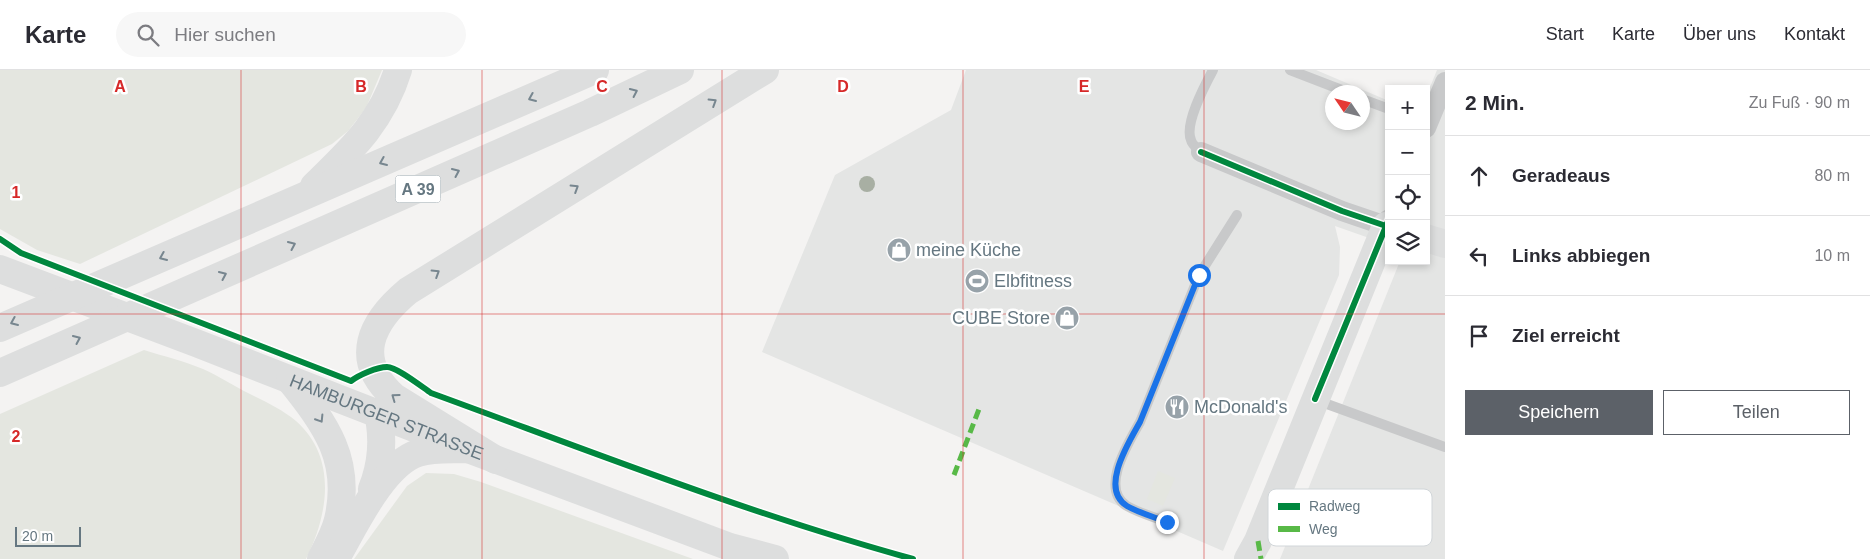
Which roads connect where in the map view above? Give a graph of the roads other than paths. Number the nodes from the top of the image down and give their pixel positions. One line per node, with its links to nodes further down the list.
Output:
1 (398, 70): 13 (main road)
2 (595, 70): 13 (main road, A 39, one-way to 13)
3 (680, 70): 21 (main road, A 39, one-way to 3)
4 (765, 70): 27 (main road, one-way to 4)
5 (1213, 70): 12 (lane)
6 (1290, 70): 7 (lane)
7 (1329, 85)
8 (1445, 85): 11 (street)
9 (1370, 102): 10 (lane)
10 (1385, 108)
11 (1430, 118)
12 (1201, 152): 15 (street)
13 (302, 197): 20 (main road, A 39, one-way to 20)
14 (1236, 216): 31 (lane)
15 (1385, 223)
16 (1385, 231): 23 (main road)
17 (1430, 239): 18 (main road)
18 (1445, 244)
19 (12, 273): 22 (main road, HAMBURGER STRASSE)
20 (0, 328)
21 (0, 373)
22 (290, 380): 24 (main road, HAMBURGER STRASSE); 33 (main road, one-way to 33)
23 (1315, 400): 25 (lane); 28 (main road)
24 (378, 413): 26 (main road, HAMBURGER STRASSE); 29 (main road)
25 (1445, 447)
26 (468, 449): 27 (main road, HAMBURGER STRASSE); 29 (main road)
27 (496, 460): 35 (main road, HAMBURGER STRASSE)
28 (1280, 489)
29 (363, 511): 34 (main road)
30 (1268, 518): 32 (main road)
31 (1167, 522)
32 (1254, 553)
33 (321, 559)
34 (336, 559)
35 (775, 559)

